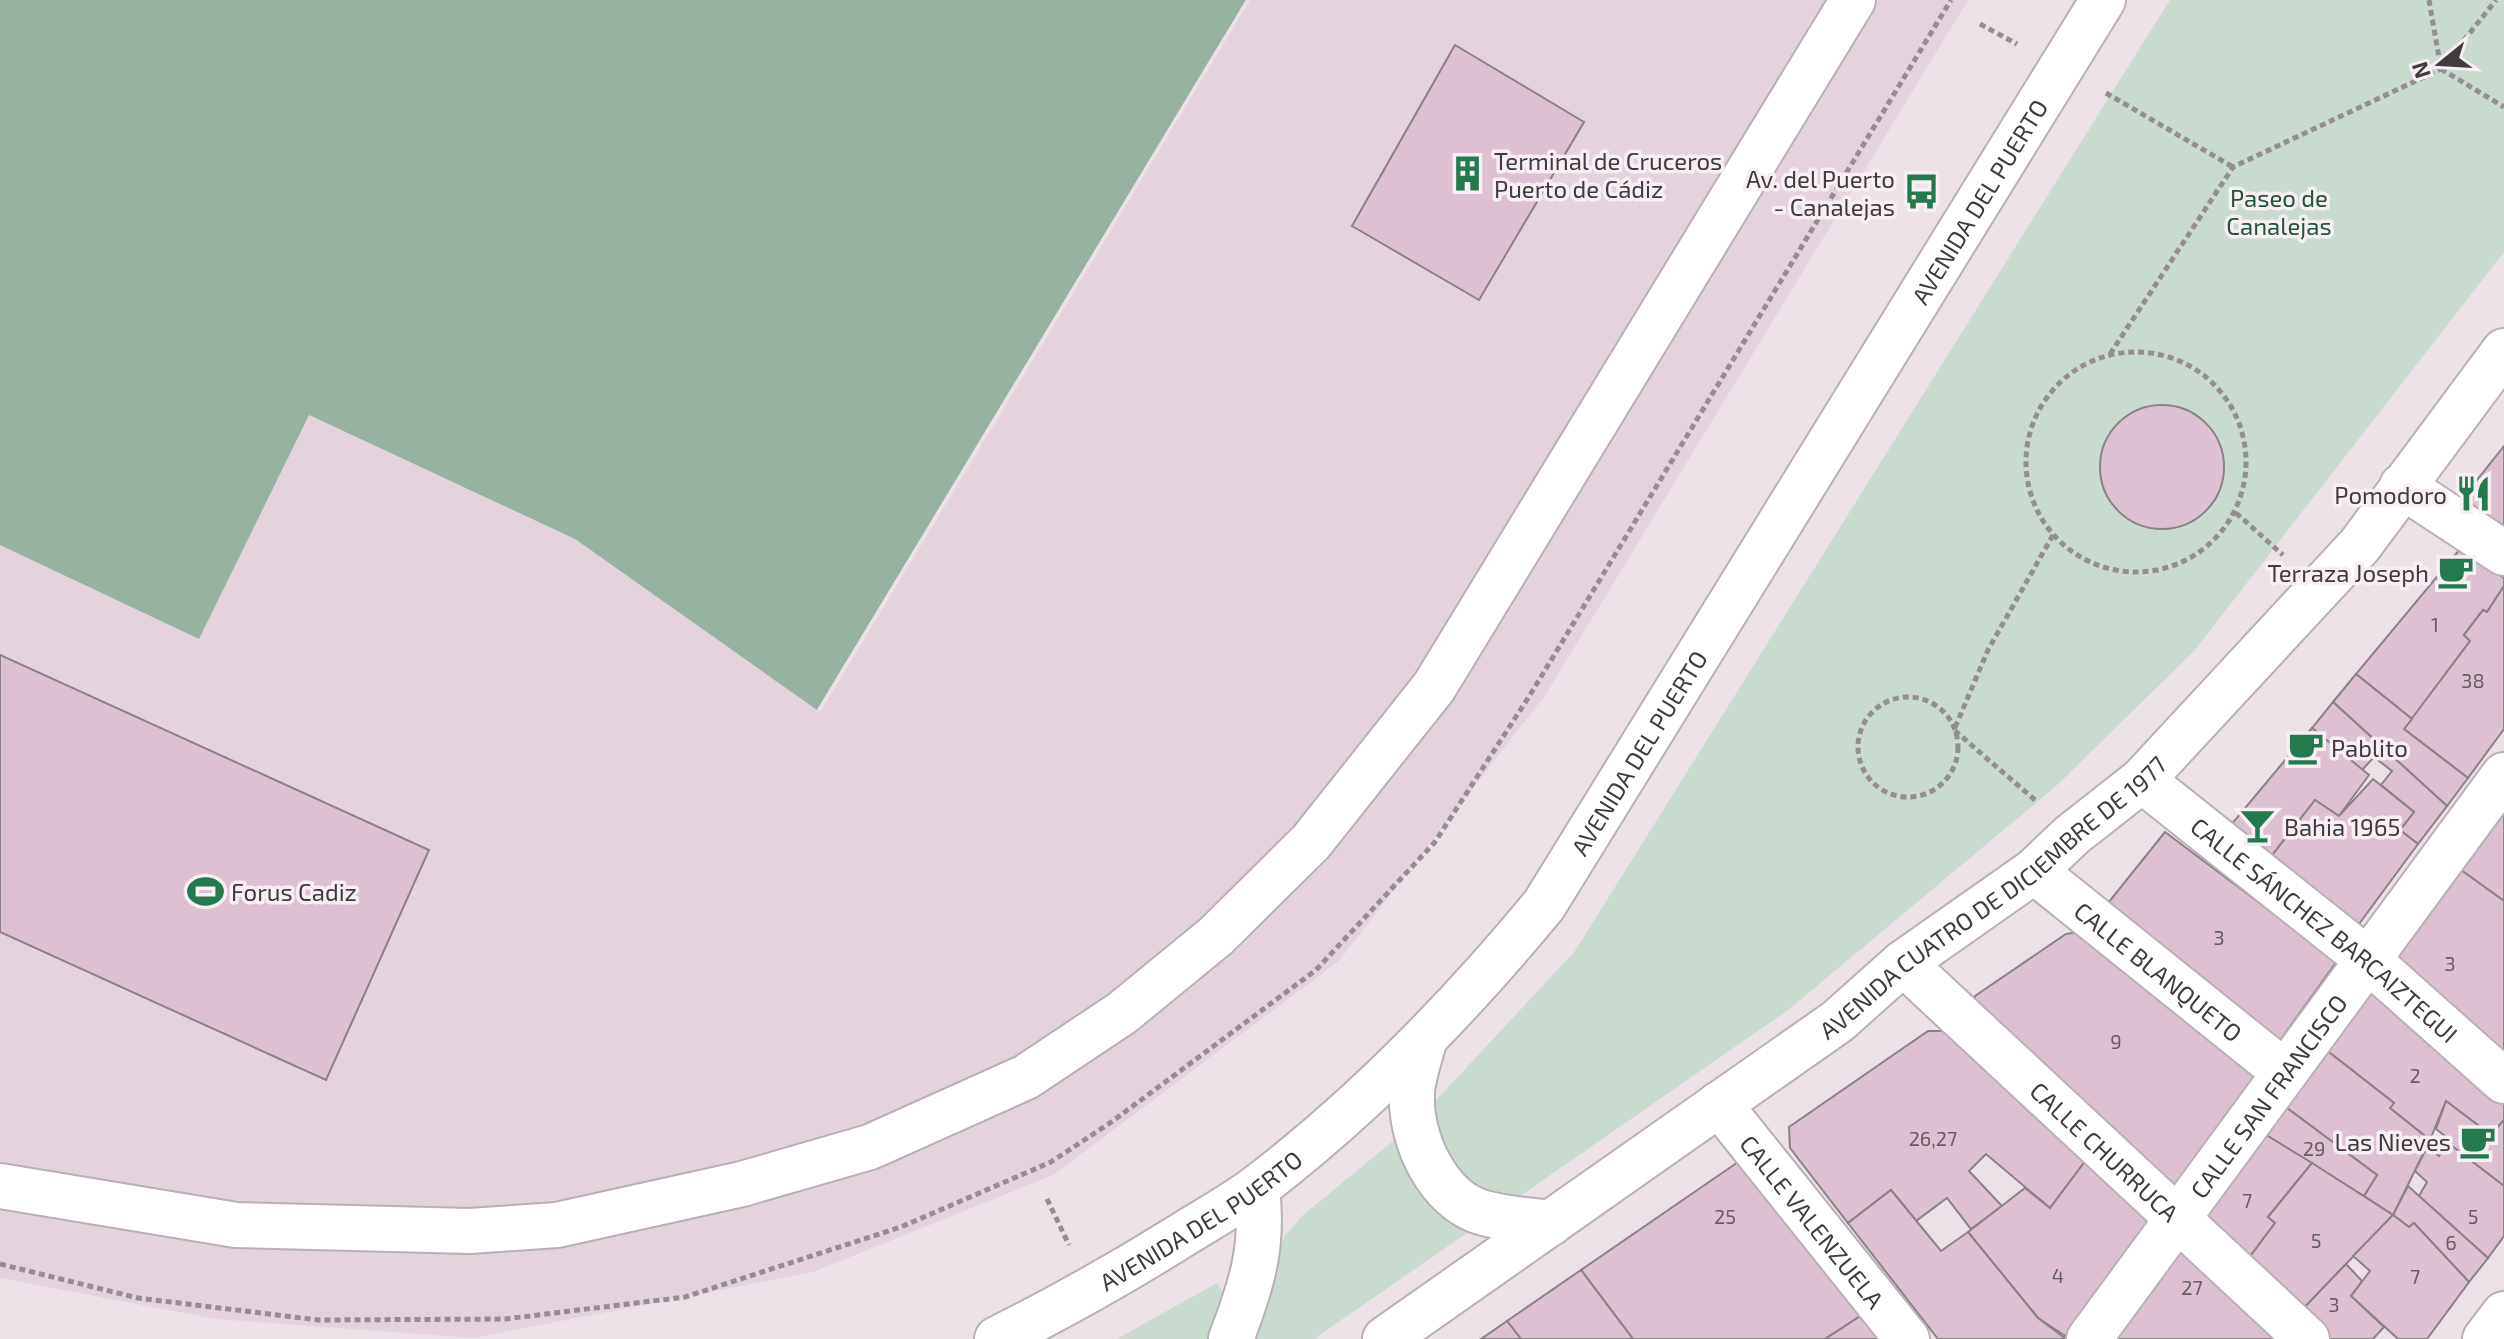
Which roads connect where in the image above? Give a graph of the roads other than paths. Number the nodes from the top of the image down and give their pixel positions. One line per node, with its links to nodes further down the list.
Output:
1 (1853, 0): 15 (street)
2 (2103, 0): 11 (street, AVENIDA DEL PUERTO)
3 (2504, 351): 4 (street, AVENIDA CUATRO DE DICIEMBRE DE 1977)
4 (2402, 486): 5 (street); 7 (street, AVENIDA CUATRO DE DICIEMBRE DE 1977)
5 (2504, 553)
6 (2504, 775): 9 (street, CALLE SAN FRANCISCO)
7 (2142, 780): 8 (street, AVENIDA CUATRO DE DICIEMBRE DE 1977); 9 (street, CALLE SÁNCHEZ BARCAIZTEGUI)
8 (2034, 871): 10 (street, AVENIDA CUATRO DE DICIEMBRE DE 1977); 12 (street, CALLE BLANQUETO)
9 (2368, 960): 12 (street, CALLE SAN FRANCISCO); 13 (street, CALLE SÁNCHEZ BARCAIZTEGUI)
10 (1903, 963): 14 (street, AVENIDA CUATRO DE DICIEMBRE DE 1977); 17 (street, CALLE CHURRUCA)
11 (1424, 1041): 16 (street, AVENIDA DEL PUERTO); 18 (street)
12 (2283, 1071): 17 (street, CALLE SAN FRANCISCO)
13 (2504, 1081)
14 (1719, 1104): 18 (street, AVENIDA CUATRO DE DICIEMBRE DE 1977); 23 (street, CALLE VALENZUELA)
15 (0, 1186)
16 (1257, 1188): 20 (street, AVENIDA DEL PUERTO); 21 (street)
17 (2178, 1219): 24 (street, CALLE SAN FRANCISCO); 25 (street, CALLE CHURRUCA)
18 (1551, 1223): 22 (street, AVENIDA CUATRO DE DICIEMBRE DE 1977)
19 (2504, 1314): 26 (street)
20 (997, 1339)
21 (1231, 1339)
22 (1385, 1339)
23 (1907, 1339)
24 (2089, 1339)
25 (2307, 1339)
26 (2485, 1339)

